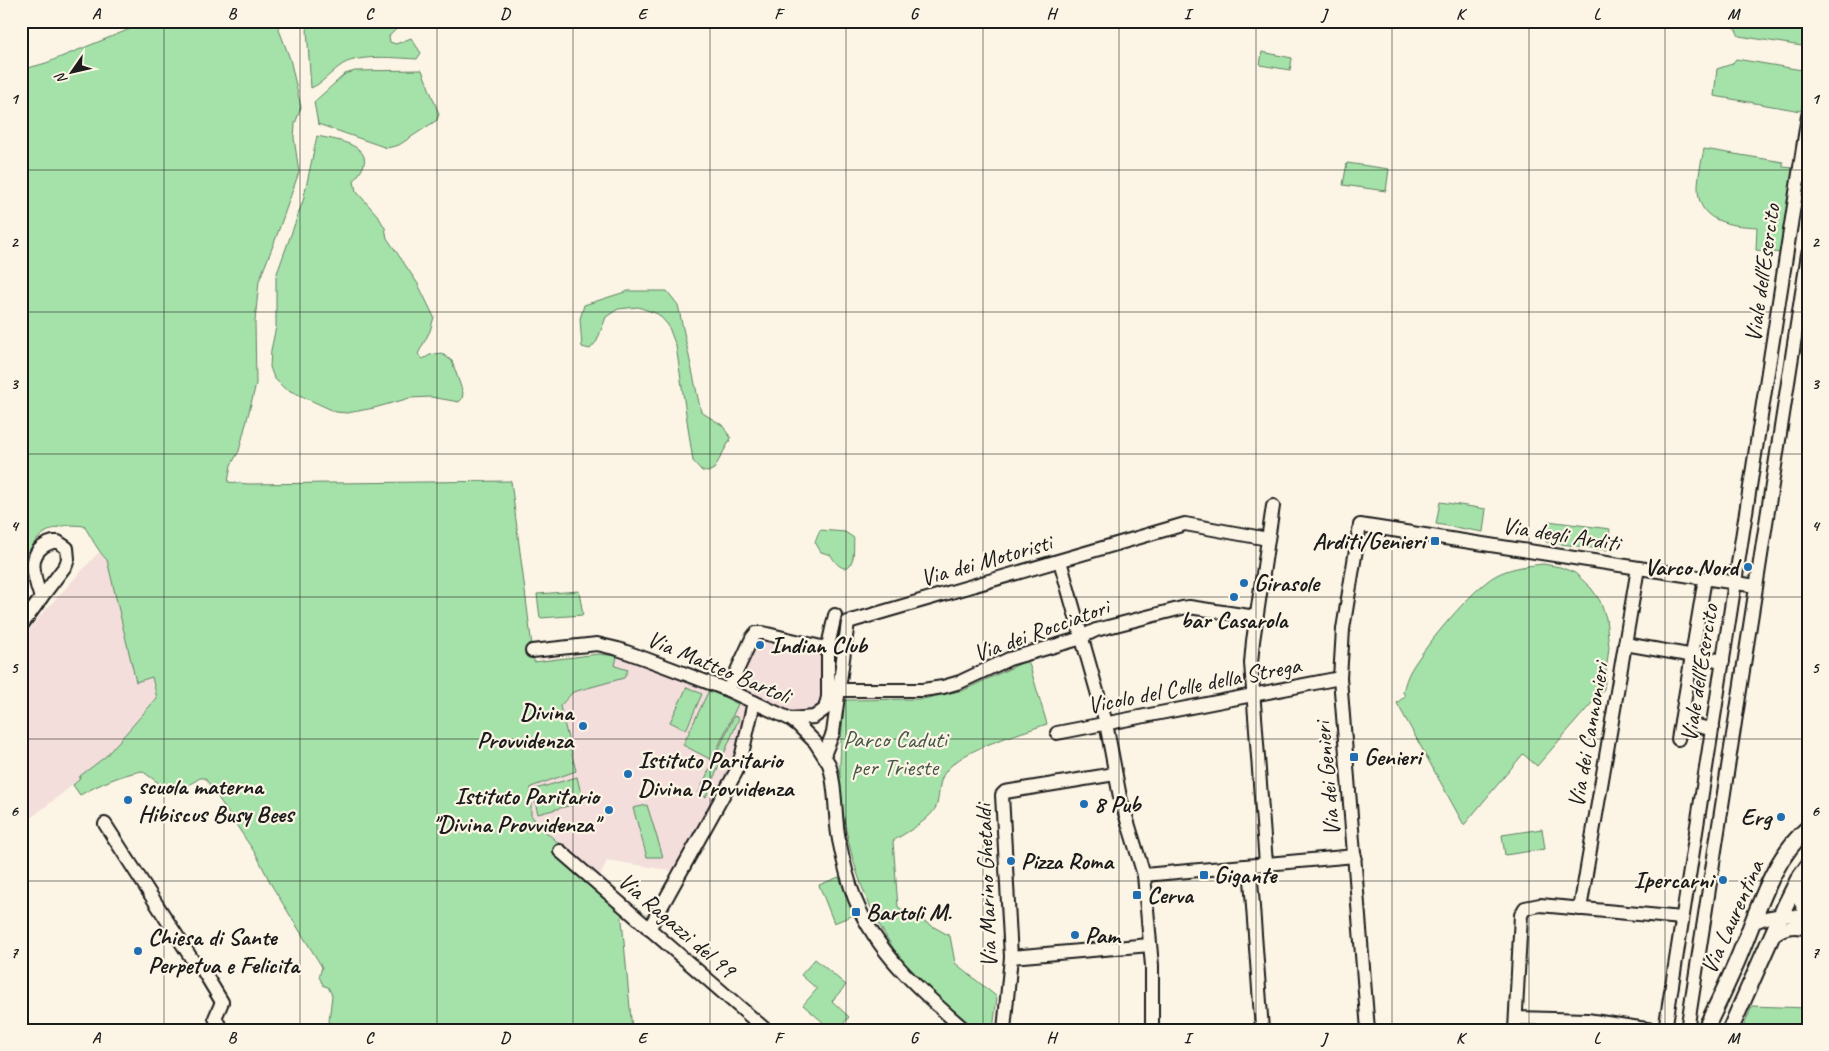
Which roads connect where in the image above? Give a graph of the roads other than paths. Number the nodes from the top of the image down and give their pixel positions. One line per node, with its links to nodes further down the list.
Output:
1 (1808, 118): 3 (street, Viale dell'Esercito)
2 (1808, 254): 4 (street, Viale dell'Esercito)
3 (1781, 290): 4 (street); 5 (street, Viale dell'Esercito)
4 (1802, 292): 6 (street, Viale dell'Esercito)
5 (1763, 411): 6 (street); 13 (street, Viale dell'Esercito)
6 (1783, 414): 14 (street, Viale dell'Esercito)
7 (1273, 506): 9 (street)
8 (1360, 525): 11 (street, Via degli Arditi); 26 (street, Via dei Genieri)
9 (1268, 539): 10 (street, Via dei Motoristi); 18 (street)
10 (1060, 561): 20 (street); 30 (street, Via dei Motoristi)
11 (1638, 568): 12 (street, Via degli Arditi); 21 (street, Via dei Cannonieri)
12 (1705, 578): 13 (street, Via degli Arditi); 24 (street)
13 (1734, 582): 14 (street, Via degli Arditi); 25 (street, Viale dell'Esercito)
14 (1756, 586): 28 (street, Viale dell'Esercito)
15 (42, 598): 19 (street)
16 (21, 604): 19 (street)
17 (835, 615): 22 (street)
18 (1256, 617): 20 (street, Via dei Rocciatori); 31 (street)
19 (25, 621)
20 (1081, 636): 30 (street, Via dei Rocciatori); 35 (street)
21 (1625, 644): 24 (street); 52 (street, Via dei Cannonieri)
22 (828, 646): 29 (street); 33 (street)
23 (532, 651): 29 (street, Via Matteo Bartoli)
24 (1692, 656): 25 (street); 34 (street)
25 (1723, 661): 27 (street, Viale dell'Esercito)
26 (1340, 678): 31 (street, Vicolo del Colle della Strega); 46 (street, Via dei Genieri)
27 (1720, 681): 28 (street); 36 (street, Viale dell'Esercito)
28 (1741, 684): 42 (street, Viale dell'Esercito)
29 (728, 690): 32 (street, Via Matteo Bartoli)
30 (840, 690): 39 (street, Via dei Motoristi)
31 (1254, 696): 35 (street, Vicolo del Colle della Strega); 47 (street)
32 (754, 702): 33 (street, Via Matteo Bartoli); 57 (street)
33 (790, 719): 39 (street, Via Matteo Bartoli)
34 (1681, 722): 36 (street); 38 (street)
35 (1106, 723): 37 (street, Vicolo del Colle della Strega); 40 (street)
36 (1713, 727): 41 (street, Viale dell'Esercito)
37 (1057, 733)
38 (1678, 740)
39 (824, 755): 68 (street, Via Matteo Bartoli)
40 (1115, 774): 50 (street); 61 (street, Via Marino Ghetaldi)
41 (1705, 776): 42 (street); 54 (street, Viale dell'Esercito)
42 (1726, 778): 62 (street, Viale dell'Esercito)
43 (105, 824): 66 (street)
44 (1808, 828): 56 (main road, Via Laurentina)
45 (560, 851): 57 (street, Via Ragazzi del 99)
46 (1355, 856): 47 (street); 72 (street, Via dei Genieri)
47 (1266, 864): 48 (street)
48 (1250, 866): 50 (street); 71 (street)
49 (1808, 866): 51 (main road, Via Laurentina)
50 (1144, 875): 60 (street)
51 (1798, 880): 53 (main road, Via Laurentina); 55 (street)
52 (1580, 909): 54 (street); 64 (street)
53 (1780, 916): 55 (street); 56 (street); 59 (main road, Via Laurentina)
54 (1682, 918): 63 (street, Viale dell'Esercito)
55 (1808, 919)
56 (1752, 923): 76 (main road, Via Laurentina)
57 (649, 929): 67 (street, Via Ragazzi del 99)
58 (1808, 930): 59 (street)
59 (1771, 937): 77 (main road, Via Laurentina)
60 (1150, 945): 61 (street); 70 (street)
61 (1011, 957): 69 (street, Via Marino Ghetaldi)
62 (1691, 1005): 63 (street); 75 (street, Viale dell'Esercito)
63 (1667, 1013): 74 (street, Viale dell'Esercito)
64 (1516, 1024): 65 (street)
65 (1568, 1025): 73 (street)
66 (222, 1030)
67 (766, 1030)
68 (965, 1030)
69 (1004, 1030)
70 (1152, 1030)
71 (1262, 1030)
72 (1368, 1030)
73 (1653, 1030)
74 (1665, 1030)
75 (1686, 1030)
76 (1705, 1030)
77 (1730, 1030)

